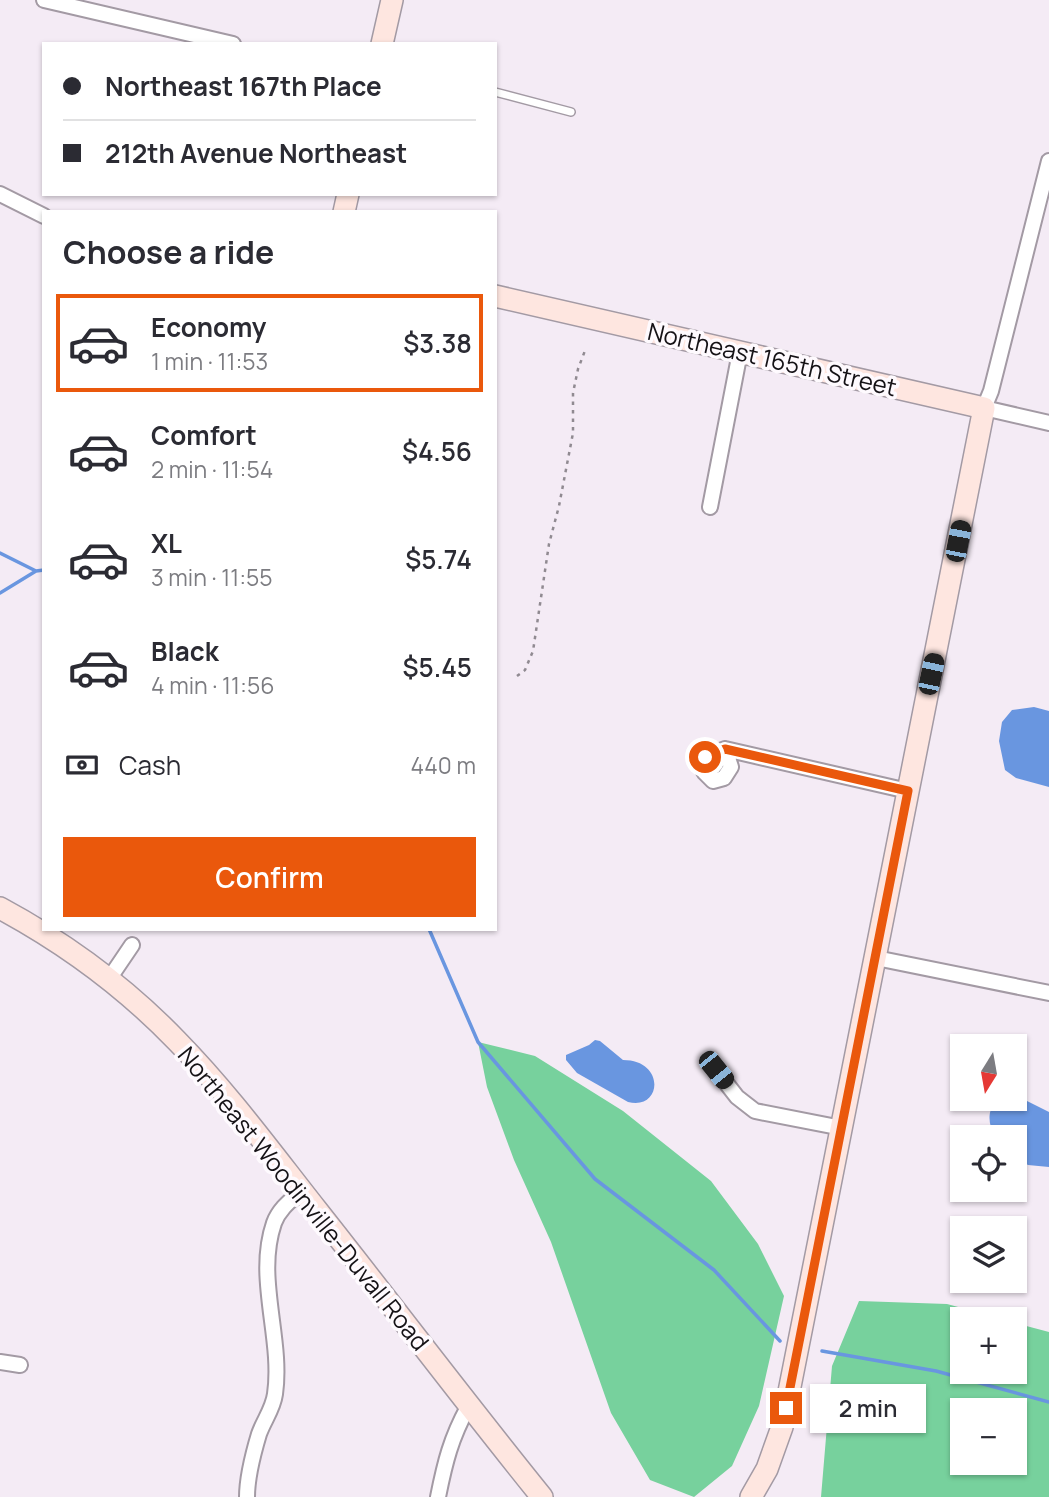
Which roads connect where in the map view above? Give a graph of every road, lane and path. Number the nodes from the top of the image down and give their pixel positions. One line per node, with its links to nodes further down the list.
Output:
1 (44, 0): 3 (street)
2 (392, 0): 4 (street)
3 (224, 42)
4 (382, 42)
5 (497, 93): 6 (lane)
6 (571, 112)
7 (1049, 161): 13 (street)
8 (0, 194): 9 (street)
9 (42, 215)
10 (497, 296): 12 (street, Northeast 165th Street)
11 (586, 348): 16 (path)
12 (740, 352): 13 (street, Northeast 165th Street); 15 (street)
13 (984, 408): 14 (street, Northeast 165th Street); 18 (street)
14 (1049, 423)
15 (710, 507)
16 (517, 676)
17 (725, 749): 18 (street)
18 (908, 791): 21 (street)
19 (0, 908): 22 (street, Northeast Woodinville-Duvall Road)
20 (132, 945): 22 (street)
21 (876, 958): 23 (street); 25 (street)
22 (108, 979): 26 (street, Northeast Woodinville-Duvall Road)
23 (1049, 993)
24 (716, 1070): 25 (street)
25 (842, 1128): 33 (street)
26 (301, 1191): 29 (street, Northeast Woodinville-Duvall Road); 30 (street)
27 (0, 1362): 28 (street)
28 (20, 1365)
29 (468, 1407): 31 (street); 32 (street, Northeast Woodinville-Duvall Road)
30 (247, 1497)
31 (438, 1497)
32 (542, 1497)
33 (751, 1497)

